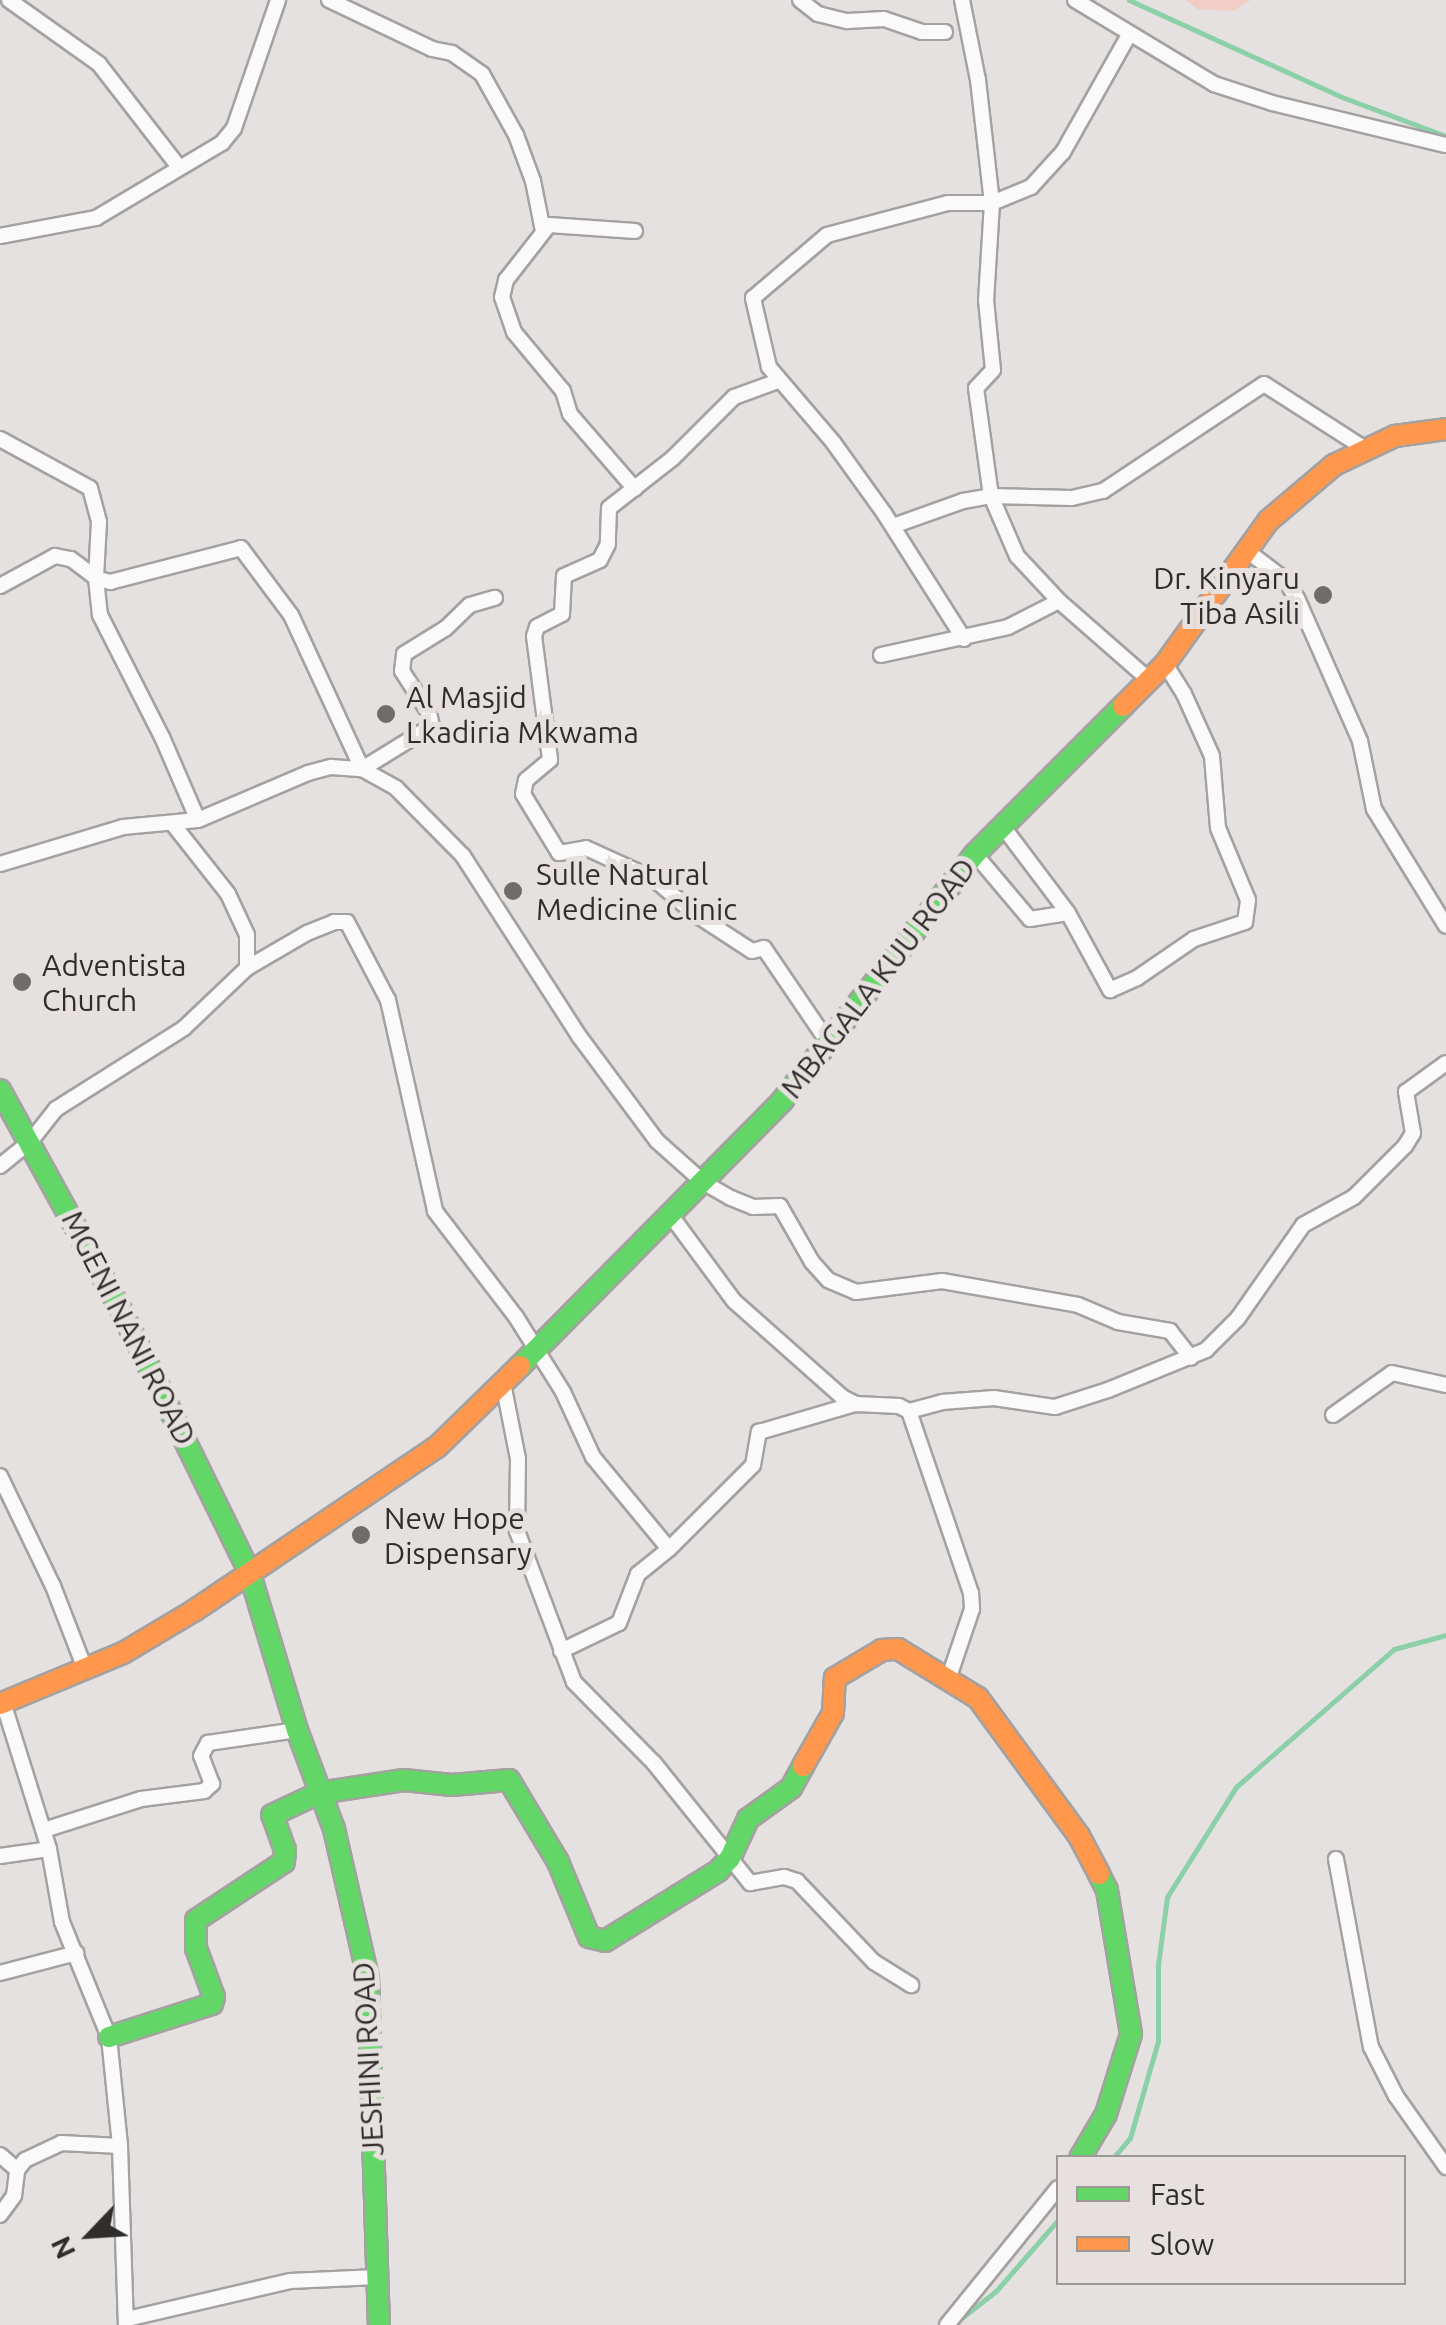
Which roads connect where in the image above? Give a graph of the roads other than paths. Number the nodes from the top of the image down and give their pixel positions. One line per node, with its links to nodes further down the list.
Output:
1 (9, 0): 10 (street)
2 (278, 0): 10 (street)
3 (328, 0): 12 (street)
4 (800, 0): 7 (street)
5 (962, 0): 11 (street)
6 (1074, 0): 8 (street)
7 (945, 32)
8 (1129, 35): 9 (street); 11 (street)
9 (1446, 145)
10 (180, 167): 14 (street)
11 (992, 204): 15 (street); 20 (street)
12 (543, 230): 13 (street); 19 (street)
13 (635, 231)
14 (0, 236)
15 (778, 380): 19 (street); 21 (street)
16 (1446, 429): 18 (street, MBAGALA KUU ROAD)
17 (0, 438): 23 (street)
18 (1367, 450): 20 (street); 22 (street, MBAGALA KUU ROAD)
19 (635, 489): 40 (street)
20 (991, 496): 21 (street); 26 (street)
21 (892, 526): 27 (street)
22 (1246, 550): 29 (street, MBAGALA KUU ROAD); 38 (street)
23 (96, 578): 24 (street); 31 (street); 32 (street)
24 (0, 586)
25 (494, 598): 31 (street)
26 (1059, 601): 27 (street); 30 (street)
27 (964, 639): 28 (street)
28 (881, 655)
29 (1164, 664): 30 (street, MBAGALA KUU ROAD); 37 (street)
30 (1148, 679): 34 (street, MBAGALA KUU ROAD)
31 (362, 769): 32 (street); 45 (street)
32 (198, 820): 33 (street)
33 (172, 823): 36 (street); 39 (street)
34 (1004, 828): 35 (street, MBAGALA KUU ROAD); 37 (street)
35 (976, 854): 37 (street); 40 (street, MBAGALA KUU ROAD)
36 (0, 864)
37 (1068, 913)
38 (1446, 926)
39 (247, 968): 43 (street); 47 (street)
40 (830, 1045): 45 (street, MBAGALA KUU ROAD)
41 (1446, 1063): 48 (street)
42 (0, 1090): 43 (street, MGENI NANI ROAD)
43 (30, 1142): 44 (street); 56 (street, MGENI NANI ROAD)
44 (0, 1166)
45 (703, 1182): 46 (street, MBAGALA KUU ROAD); 48 (street)
46 (672, 1218): 47 (street, MBAGALA KUU ROAD); 51 (street)
47 (536, 1349): 49 (street, MBAGALA KUU ROAD); 55 (street)
48 (1191, 1358): 52 (street)
49 (503, 1382): 56 (street, MBAGALA KUU ROAD); 57 (street)
50 (1446, 1386): 53 (street)
51 (856, 1404): 52 (street); 55 (street)
52 (909, 1412): 59 (street)
53 (1333, 1415)
54 (0, 1476): 58 (street)
55 (669, 1550): 57 (street)
56 (249, 1571): 58 (street, MBAGALA KUU ROAD); 61 (street, JESHINI ROAD)
57 (562, 1651): 66 (street)
58 (85, 1669): 60 (street, MBAGALA KUU ROAD)
59 (949, 1677): 66 (street); 74 (street)
60 (2, 1703): 63 (street)
61 (297, 1730): 62 (street, JESHINI ROAD); 63 (street)
62 (319, 1793): 66 (street); 71 (street); 79 (street, JESHINI ROAD)
63 (44, 1830): 64 (street)
64 (49, 1849): 65 (street); 68 (street)
65 (0, 1856)
66 (730, 1858): 70 (street)
67 (1336, 1858): 75 (street)
68 (76, 1953): 69 (street); 71 (street)
69 (0, 1974)
70 (912, 1985)
71 (109, 2037): 72 (street)
72 (120, 2146): 76 (street); 80 (street)
73 (0, 2155): 76 (street)
74 (1082, 2155)
75 (1446, 2167)
76 (17, 2170): 78 (street)
77 (1056, 2190): 82 (street)
78 (0, 2215)
79 (378, 2277): 80 (street); 81 (street, JESHINI ROAD)
80 (127, 2322)
81 (379, 2325)
82 (947, 2325)

